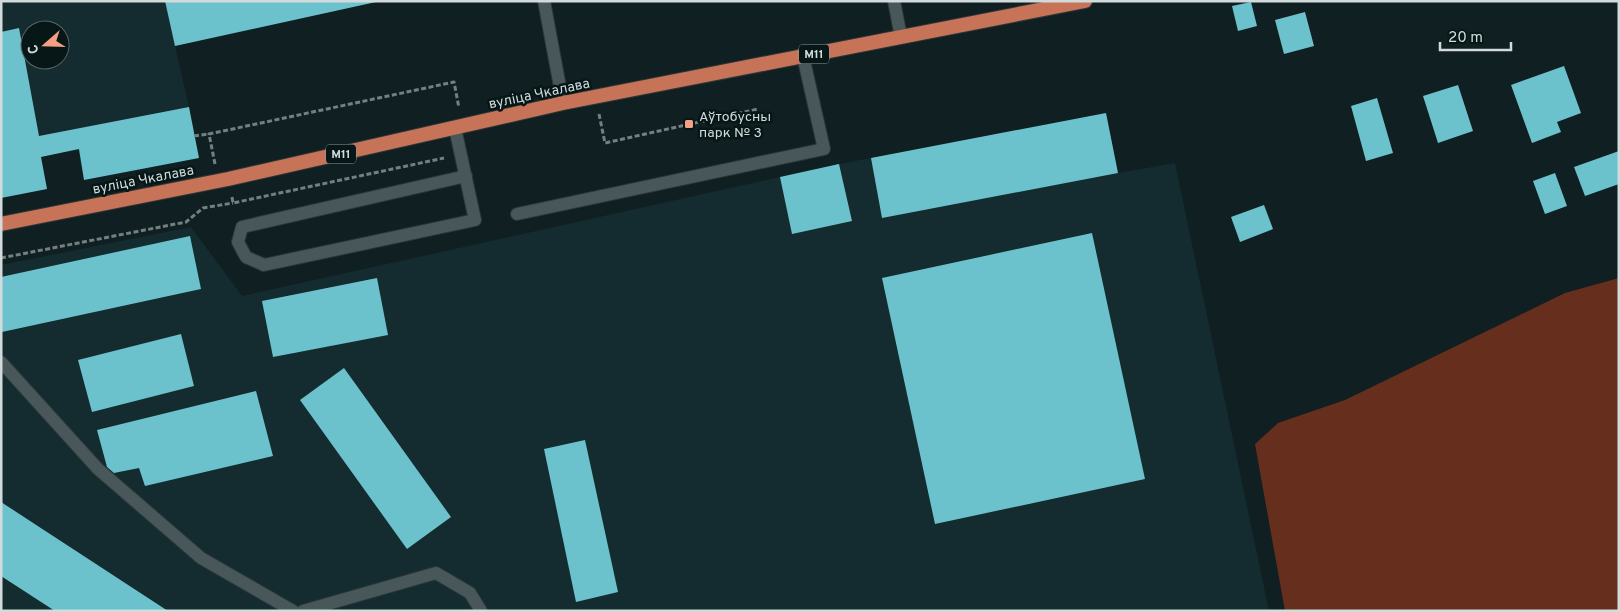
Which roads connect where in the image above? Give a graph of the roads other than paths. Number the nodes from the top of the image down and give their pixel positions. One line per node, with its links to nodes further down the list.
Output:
1 (544, 1): 6 (lane)
2 (894, 1): 4 (lane)
3 (1085, 1): 4 (highway, вуліца Чкалава / М11)
4 (901, 37): 5 (highway, вуліца Чкалава / М11)
5 (803, 56): 6 (highway, вуліца Чкалава / М11); 9 (lane)
6 (563, 103): 7 (highway, вуліца Чкалава / М11)
7 (455, 128): 8 (lane); 10 (highway, вуліца Чкалава / М11)
8 (466, 176): 8 (lane)
9 (517, 214)
10 (1, 224)
11 (1, 362): 12 (lane)
12 (293, 611)
13 (303, 611): 14 (lane)
14 (481, 611)

